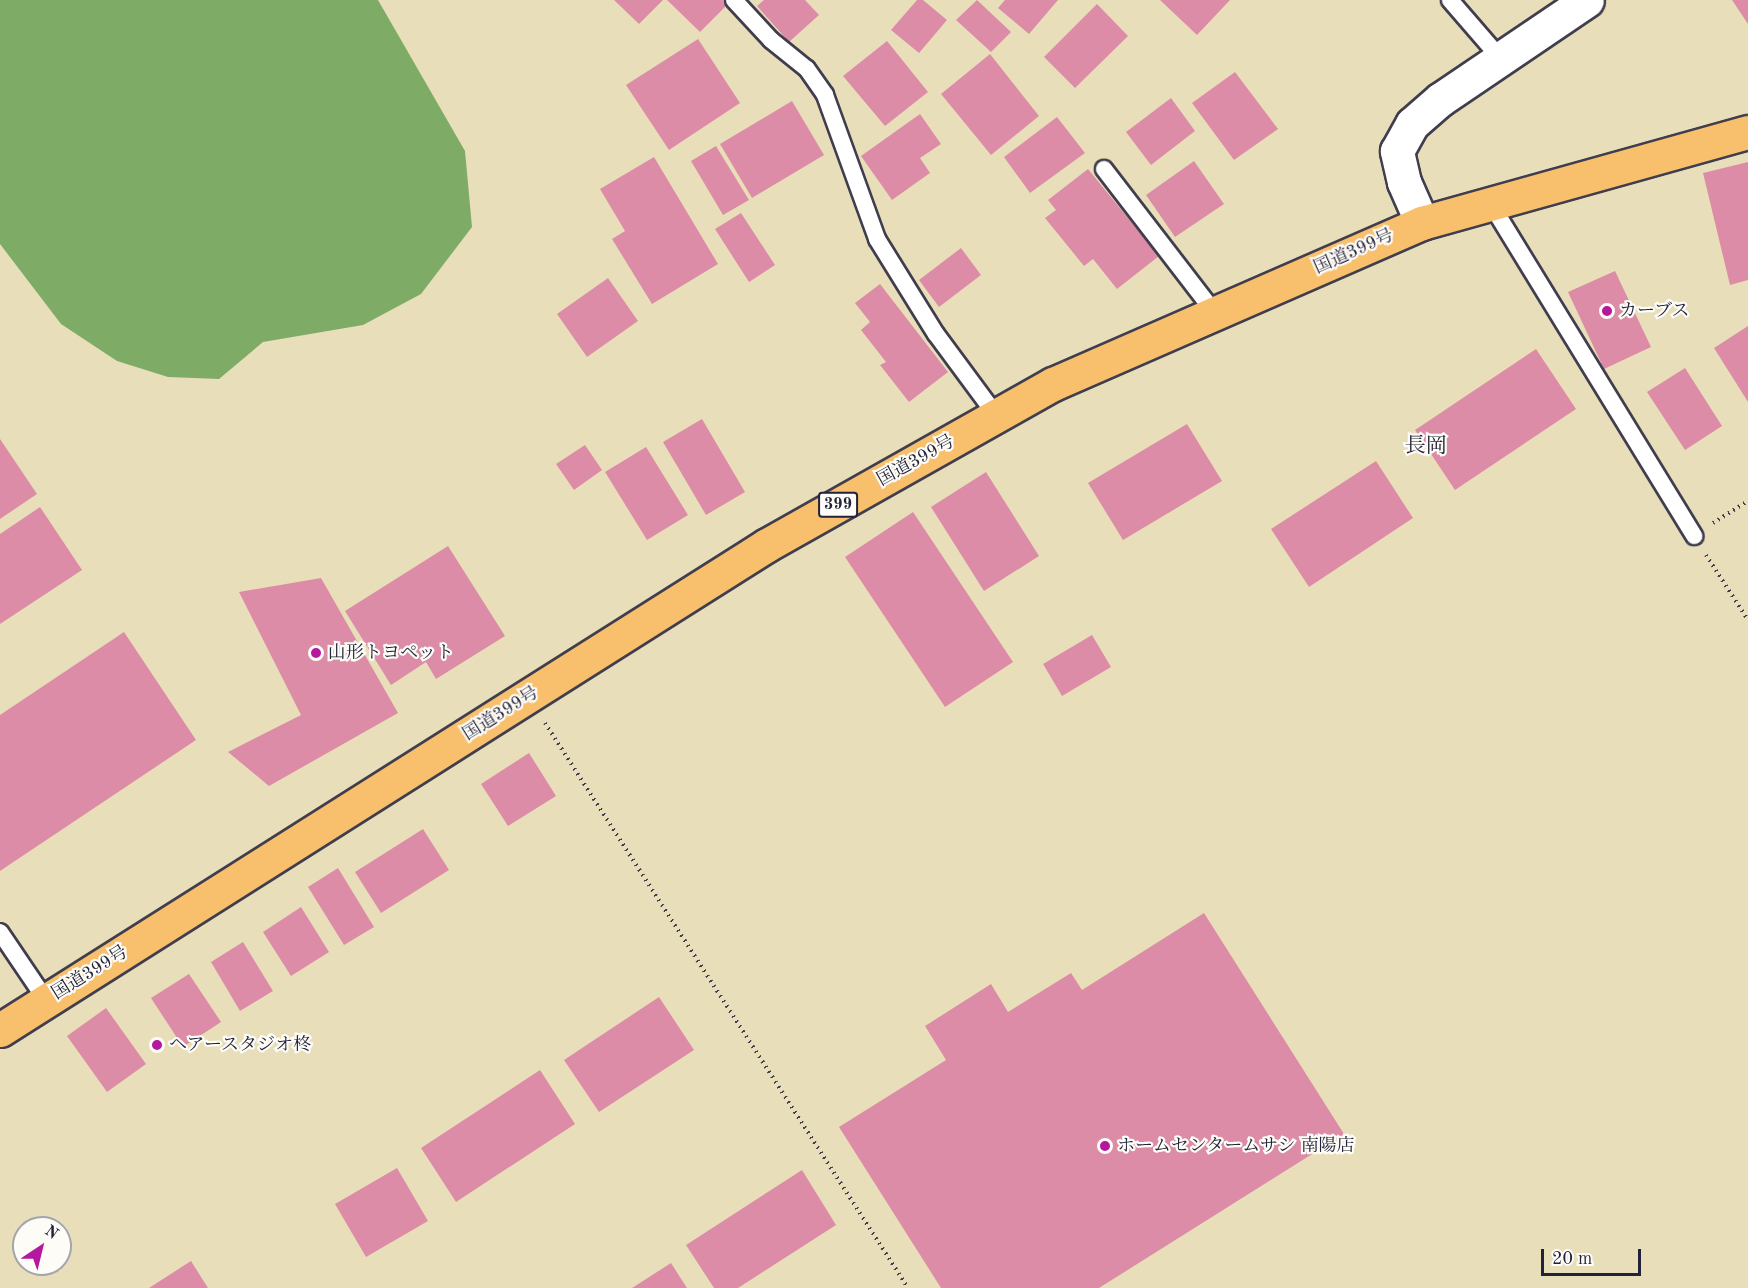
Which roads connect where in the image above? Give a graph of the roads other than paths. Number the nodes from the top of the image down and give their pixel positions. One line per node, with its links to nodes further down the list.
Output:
1 (734, 0): 10 (lane)
2 (1450, 0): 4 (lane)
3 (1587, 0): 4 (street)
4 (1501, 58): 8 (street)
5 (1748, 132): 7 (highway, 国道399号 / 399)
6 (1104, 169): 9 (lane)
7 (1489, 201): 8 (highway, 国道399号 / 399); 11 (lane)
8 (1422, 223): 9 (highway, 国道399号 / 399)
9 (1215, 313): 10 (highway, 国道399号 / 399)
10 (996, 415): 13 (highway, 国道399号 / 399)
11 (1694, 536)
12 (0, 932): 13 (lane)
13 (46, 1000): 14 (highway, 国道399号 / 399)
14 (0, 1030)

